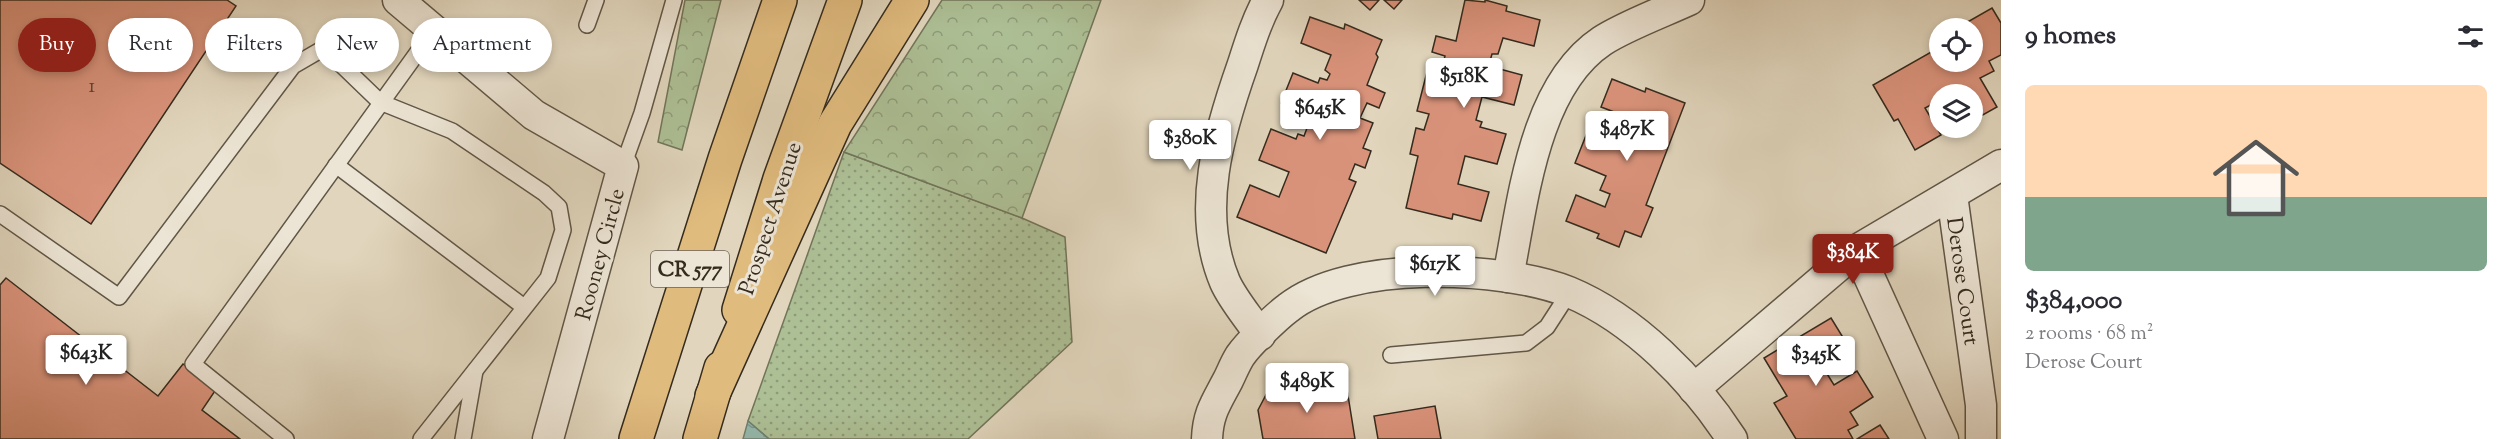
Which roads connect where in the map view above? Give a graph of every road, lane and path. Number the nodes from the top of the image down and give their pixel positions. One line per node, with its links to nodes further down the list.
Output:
1 (398, 0): 9 (street, Rooney Circle)
2 (596, 0): 10 (lane)
3 (674, 0): 16 (lane)
4 (780, 0): 32 (main road, CR 577)
5 (845, 0): 27 (main road, Prospect Avenue / CR 577)
6 (912, 0): 27 (main road)
7 (1268, 0): 23 (street)
8 (1689, 0): 20 (street)
9 (418, 18)
10 (587, 25)
11 (411, 60): 13 (lane)
12 (482, 72): 16 (street, Rooney Circle)
13 (380, 102): 14 (lane); 18 (lane); 22 (lane)
14 (336, 165): 22 (lane); 28 (lane)
15 (2001, 165): 17 (street, Derose Court)
16 (623, 166): 31 (street, Rooney Circle)
17 (1952, 195): 19 (street, Derose Court); 37 (street, Derose Court)
18 (1, 217)
19 (1857, 250): 26 (street, Derose Court); 36 (street)
20 (1508, 277): 21 (street); 23 (street)
21 (1569, 292): 24 (lane); 26 (street)
22 (524, 307): 25 (lane)
23 (1260, 335): 34 (street)
24 (1390, 355)
25 (476, 369): 29 (lane); 30 (lane)
26 (1694, 389): 35 (street)
27 (712, 396): 33 (main road, Prospect Avenue / CR 577)
28 (286, 439)
29 (421, 439)
30 (463, 439)
31 (548, 439)
32 (636, 439)
33 (700, 439)
34 (1207, 439)
35 (1732, 439)
36 (1943, 439)
37 (1982, 439)

